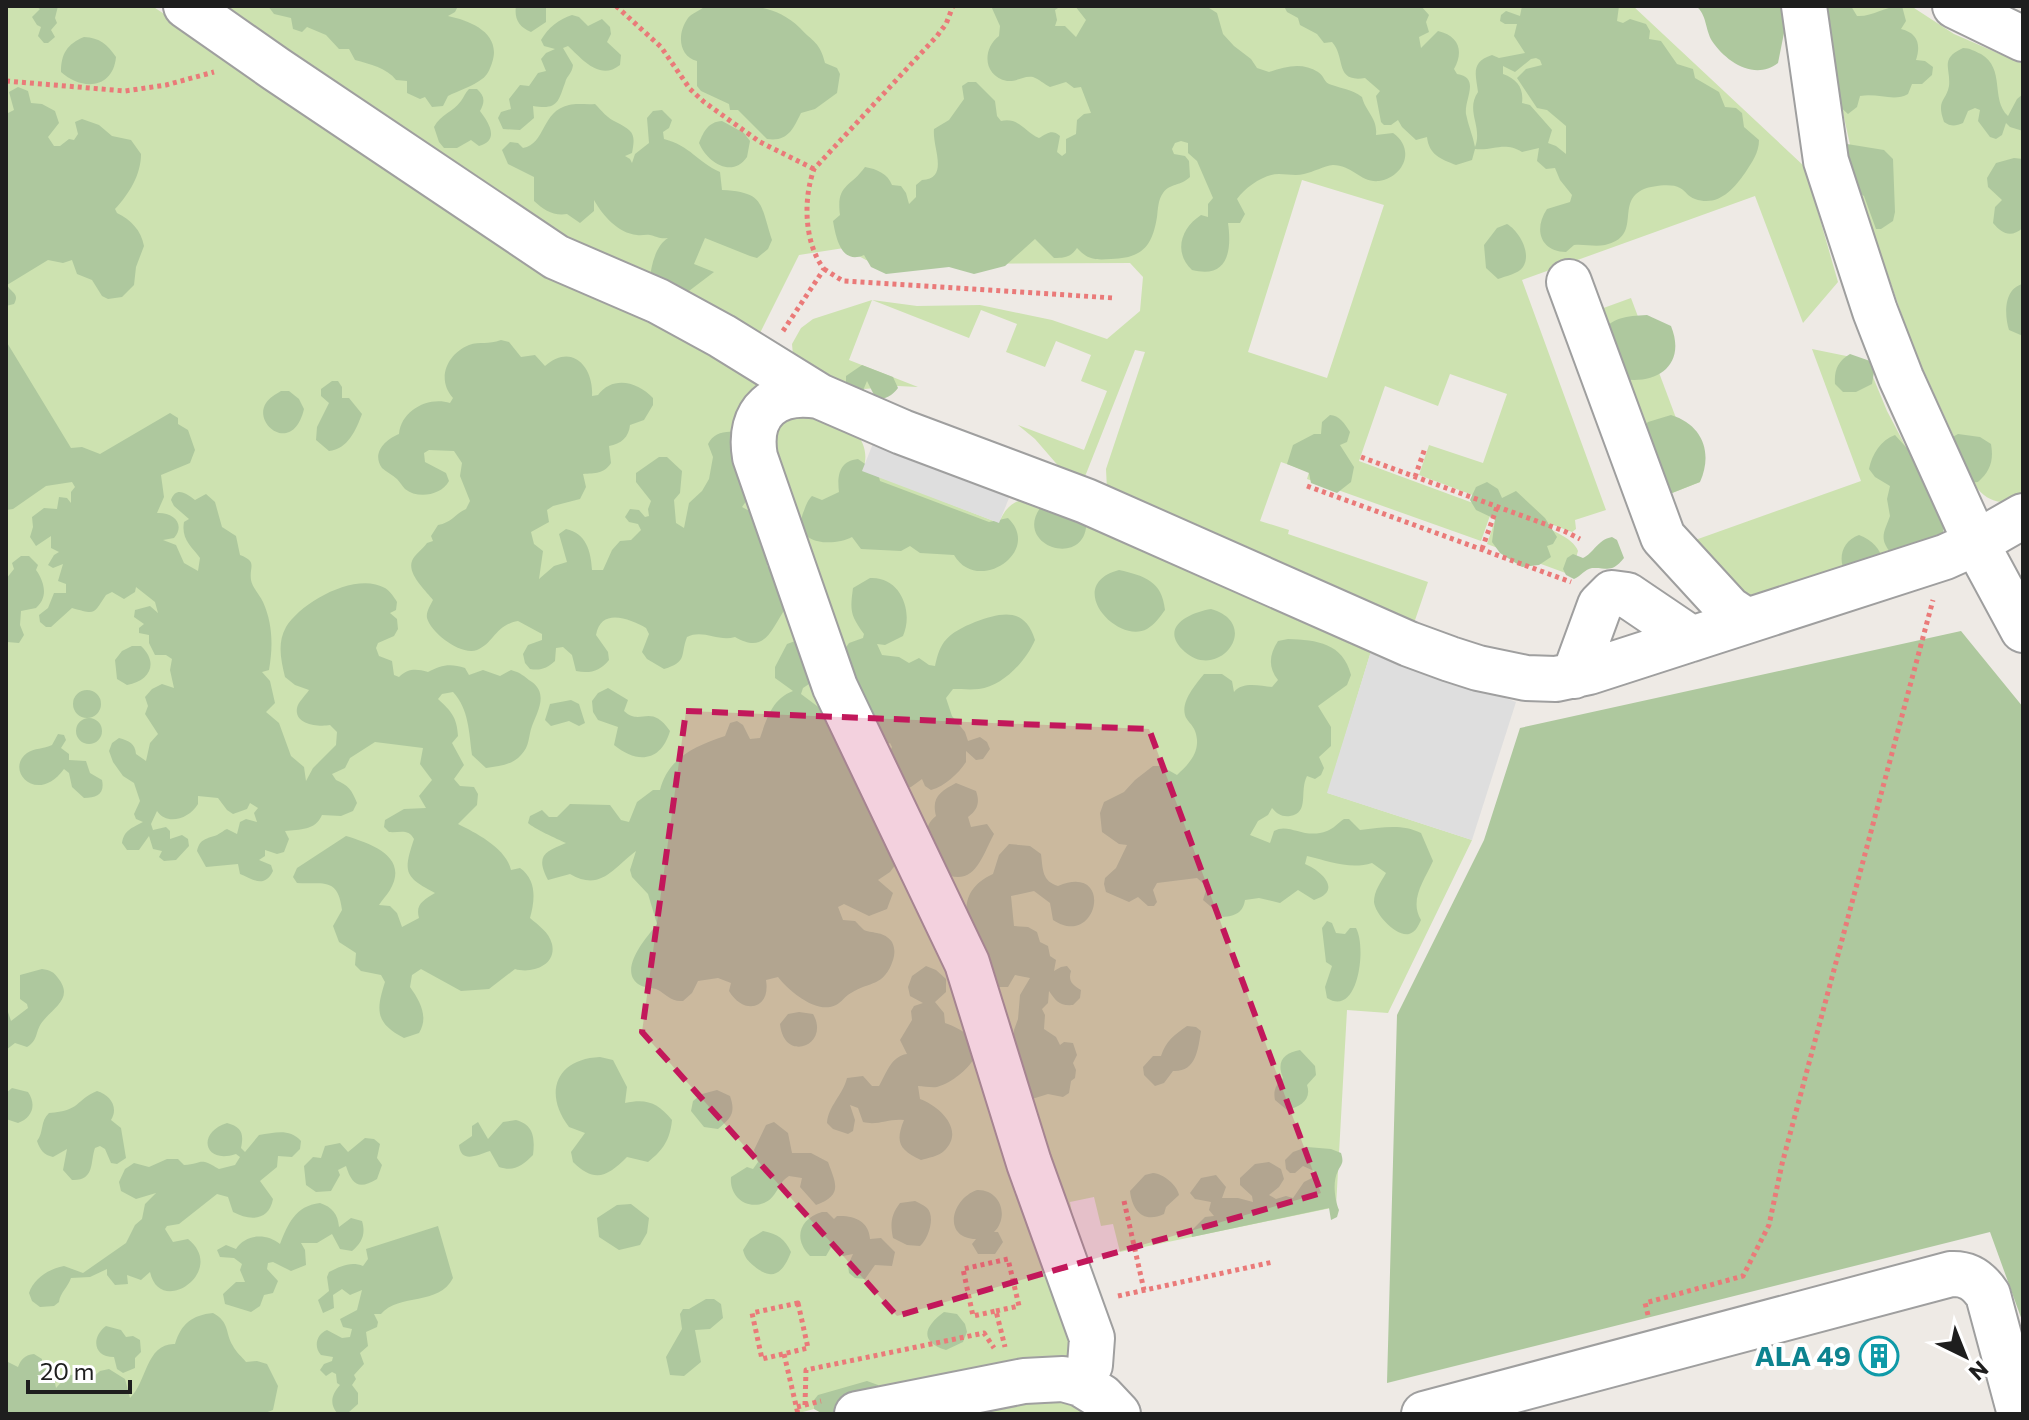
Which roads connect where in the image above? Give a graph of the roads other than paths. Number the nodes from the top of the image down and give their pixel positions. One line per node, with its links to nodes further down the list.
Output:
1 (186, 6): 6 (lane)
2 (1804, 6): 9 (lane)
3 (1955, 6): 4 (lane)
4 (2023, 39)
5 (1569, 282): 8 (lane)
6 (819, 396): 13 (lane); 14 (lane)
7 (2023, 516): 9 (lane)
8 (1663, 537): 10 (lane); 12 (lane)
9 (1960, 550): 10 (lane); 11 (lane)
10 (1747, 621): 12 (lane)
11 (2023, 630)
12 (1665, 636): 13 (lane); 13 (lane)
13 (1574, 676)
14 (1081, 1384): 15 (lane); 16 (lane)
15 (857, 1414)
16 (1118, 1414)
17 (1424, 1414): 18 (lane)
18 (2020, 1414)

